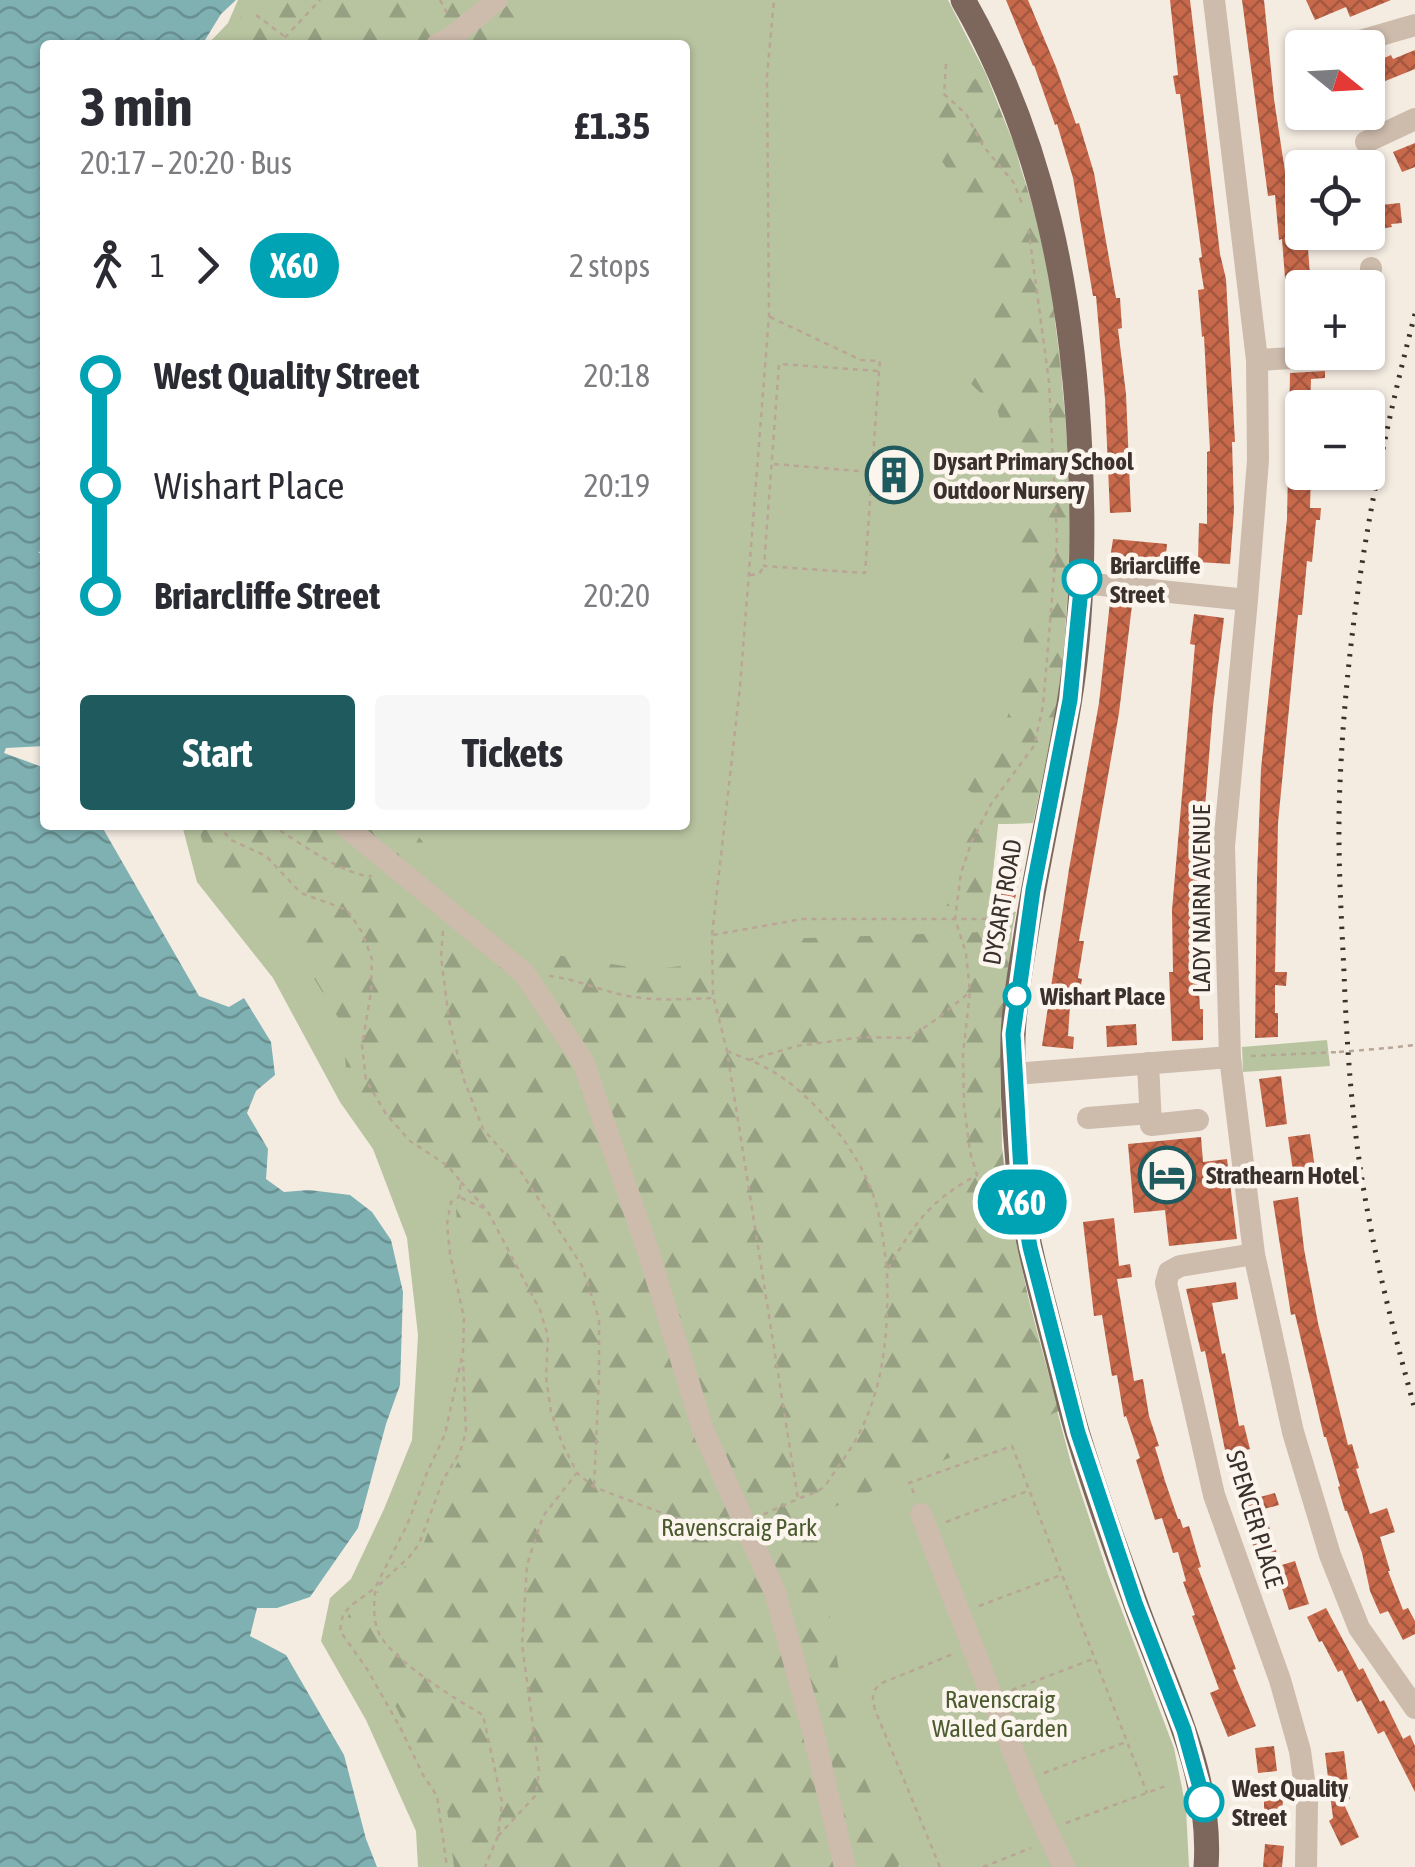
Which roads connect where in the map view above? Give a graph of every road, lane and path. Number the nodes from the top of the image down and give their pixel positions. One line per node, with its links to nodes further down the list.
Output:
1 (320, 0): 9 (path)
2 (497, 0): 11 (street)
3 (774, 0): 15 (path)
4 (964, 0): 23 (main road, DYSART ROAD)
5 (1214, 0): 17 (street, LADY NAIRN AVENUE)
6 (256, 16): 9 (path)
7 (1415, 25): 8 (street)
8 (1385, 34)
9 (286, 37): 10 (path)
10 (283, 40)
11 (445, 40)
12 (946, 64): 30 (path)
13 (1415, 118): 14 (street)
14 (1366, 142)
15 (768, 316): 18 (path); 22 (path)
16 (1285, 358): 17 (street)
17 (1257, 360): 24 (street, LADY NAIRN AVENUE)
18 (879, 370): 19 (path); 20 (path)
19 (771, 464): 20 (path); 21 (path)
20 (872, 472): 21 (path)
21 (764, 566): 22 (path)
22 (750, 575): 32 (path)
23 (1082, 583): 24 (street); 31 (main road, DYSART ROAD)
24 (1248, 600): 38 (street, LADY NAIRN AVENUE)
25 (223, 830): 45 (path)
26 (280, 830): 28 (path)
27 (350, 830): 28 (street)
28 (402, 875): 29 (street)
29 (445, 910): 33 (street); 52 (path)
30 (954, 919): 31 (path); 32 (path); 34 (path)
31 (1028, 919): 41 (main road, DYSART ROAD)
32 (712, 935): 35 (path)
33 (522, 972): 35 (path); 56 (street)
34 (970, 992): 39 (path); 49 (path)
35 (713, 998): 37 (path)
36 (1415, 1045): 38 (path, bridge)
37 (727, 1051): 39 (path); 54 (path)
38 (1230, 1057): 40 (street); 48 (street, LADY NAIRN AVENUE)
39 (748, 1060): 49 (path)
40 (1148, 1063): 41 (street); 42 (street)
41 (1014, 1074): 76 (main road, DYSART ROAD)
42 (1150, 1113): 43 (street); 44 (street)
43 (1088, 1118)
44 (1198, 1120)
45 (461, 1182): 46 (path); 47 (path)
46 (458, 1197): 47 (path); 50 (path)
47 (487, 1210): 51 (path)
48 (1254, 1254): 63 (street, LADY NAIRN AVENUE); 77 (street, SPENCER PLACE)
49 (887, 1270): 54 (path)
50 (463, 1352): 58 (path); 58 (path)
51 (576, 1473): 52 (path); 69 (path)
52 (594, 1487): 56 (path)
53 (1029, 1490): 55 (path); 55 (path); 57 (path)
54 (798, 1499): 56 (path)
55 (924, 1521): 59 (street)
56 (745, 1523): 72 (street)
57 (1062, 1575): 59 (path); 61 (path)
58 (375, 1588): 69 (path); 70 (path)
59 (960, 1613): 60 (street)
60 (972, 1646): 62 (street); 73 (path)
61 (1094, 1658): 62 (path); 64 (path)
62 (992, 1697): 65 (street)
63 (1415, 1708)
64 (1127, 1742): 65 (path); 67 (path)
65 (1025, 1780): 68 (street)
66 (1168, 1784): 67 (path)
67 (1147, 1792): 68 (path)
68 (1049, 1835): 74 (path); 75 (street)
69 (498, 1836): 71 (path)
70 (447, 1867)
71 (484, 1867)
72 (845, 1867)
73 (940, 1867)
74 (983, 1867)
75 (1064, 1867)
76 (1206, 1867)
77 (1306, 1867)

